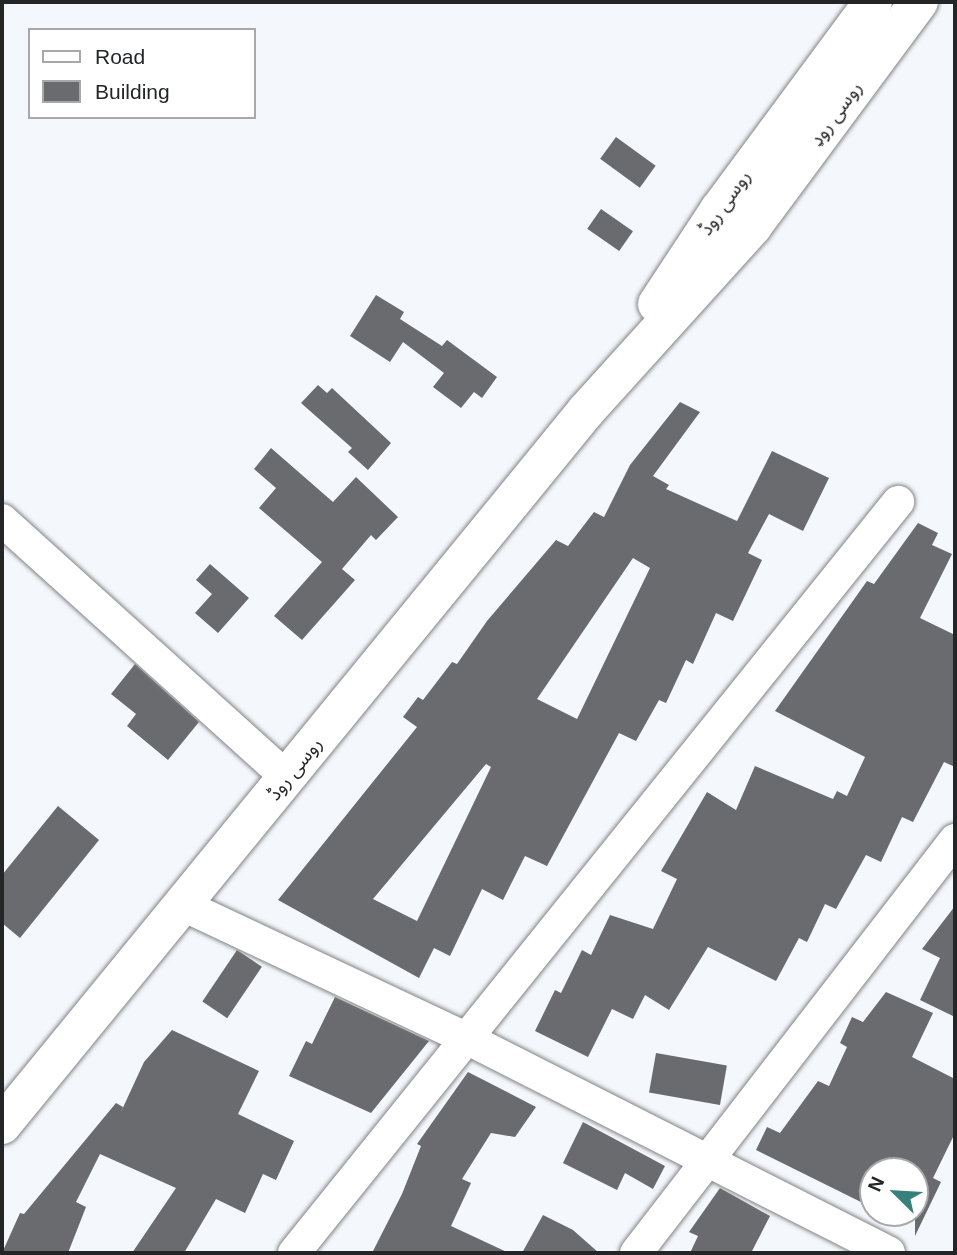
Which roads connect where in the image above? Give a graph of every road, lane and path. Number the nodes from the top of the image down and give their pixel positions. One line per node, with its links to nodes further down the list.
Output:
1 (873, 2): 4 (main road, روسی روڈ)
2 (919, 2): 3 (main road, روسی روډ)
3 (753, 226): 4 (main road, روسی روڈ)
4 (586, 411): 7 (main road, روسی روڈ)
5 (898, 502): 10 (street)
6 (2, 520): 7 (street)
7 (288, 779): 9 (main road, روسی روڈ)
8 (955, 840): 12 (street)
9 (183, 905): 10 (street); 11 (main road, روسی روڈ)
10 (467, 1040): 12 (street); 13 (street)
11 (2, 1125)
12 (710, 1162): 14 (street); 15 (street)
13 (294, 1253)
14 (636, 1253)
15 (889, 1253)

